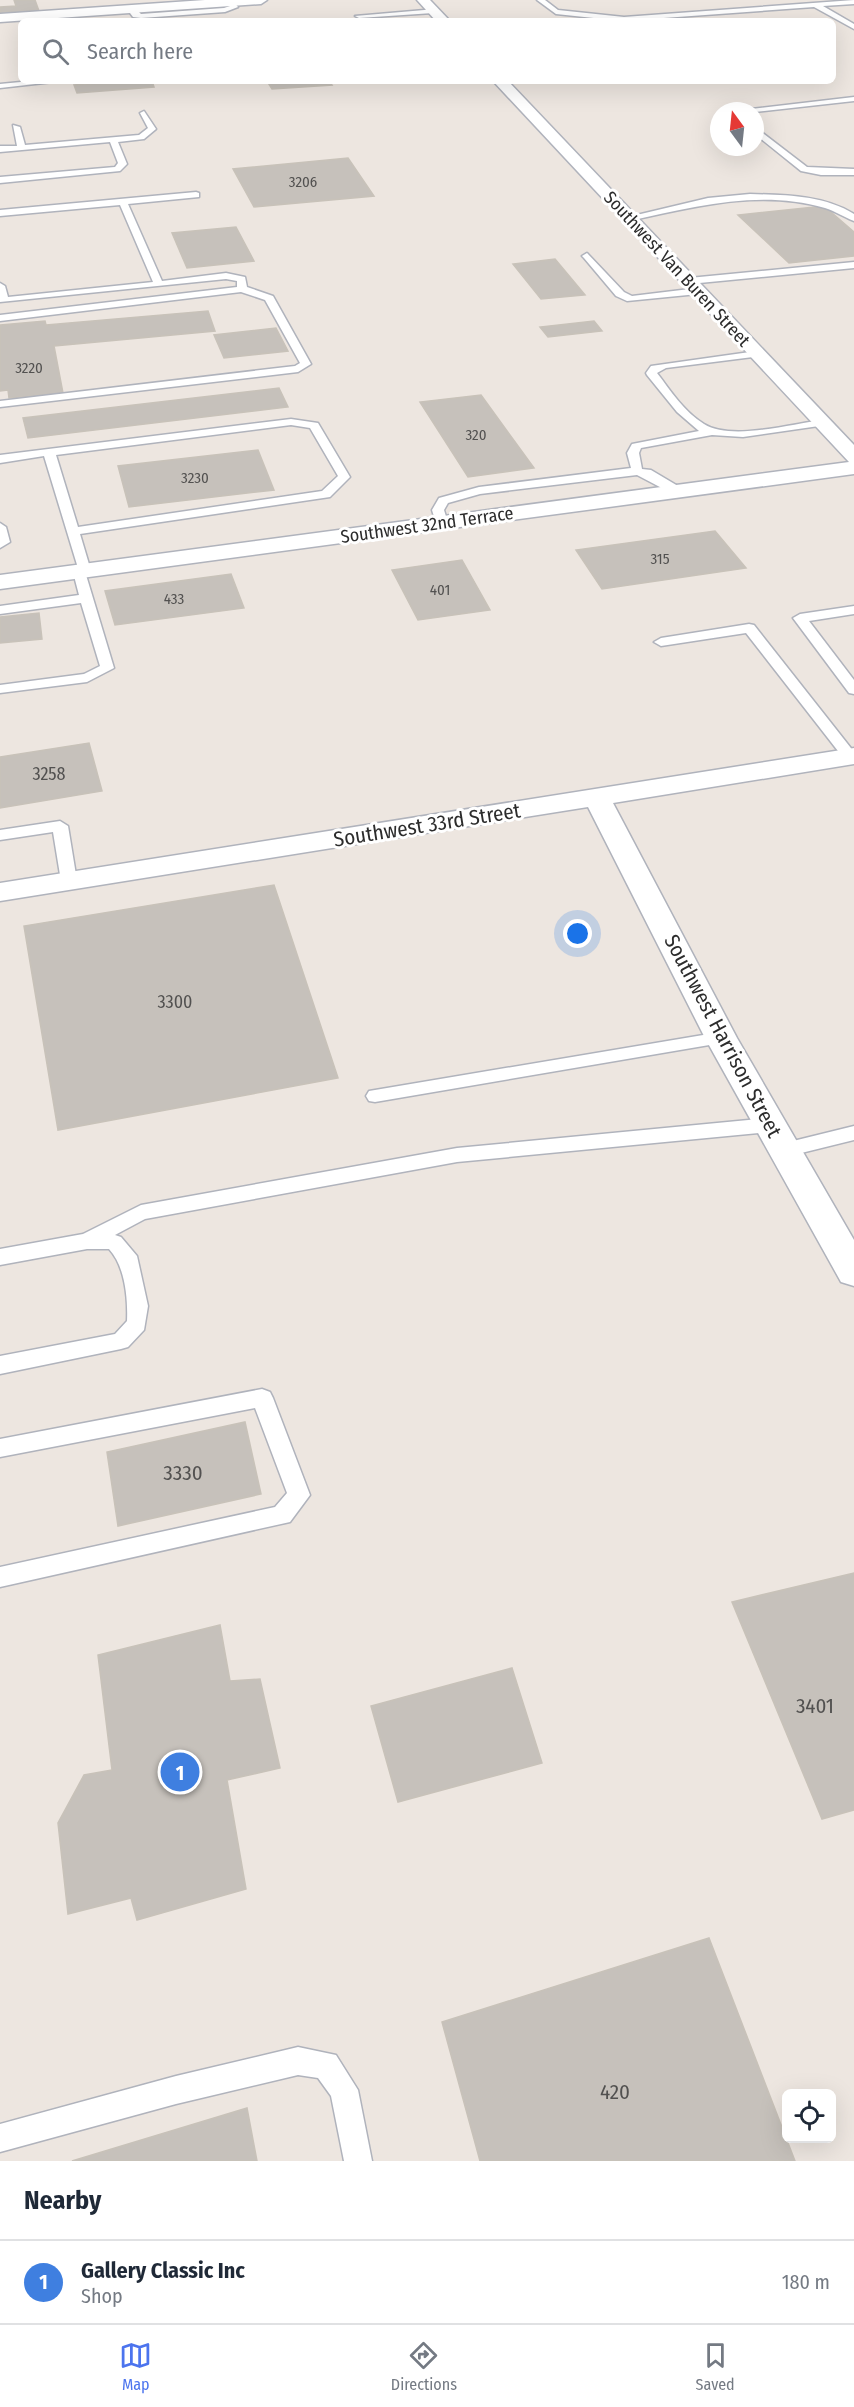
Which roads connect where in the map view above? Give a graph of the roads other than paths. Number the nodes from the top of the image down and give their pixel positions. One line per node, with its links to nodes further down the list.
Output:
1 (261, 0): 5 (street)
2 (423, 0): 11 (street)
3 (541, 0): 13 (lane)
4 (808, 0): 8 (lane)
5 (232, 2): 7 (street); 9 (lane)
6 (854, 2): 8 (lane)
7 (179, 3): 9 (street)
8 (817, 5): 14 (lane); 15 (lane)
9 (131, 9): 12 (street)
10 (358, 16): 11 (lane)
11 (438, 16)
12 (0, 18)
13 (614, 18)
14 (638, 18)
15 (854, 27)
16 (23, 84): 18 (lane)
17 (503, 84): 32 (street, Southwest Van Buren Street)
18 (0, 86)
19 (854, 99): 20 (lane)
20 (764, 108)
21 (144, 113): 24 (lane)
22 (16, 127): 25 (lane)
23 (764, 137): 27 (lane)
24 (113, 139): 25 (lane); 28 (lane)
25 (22, 148): 26 (lane)
26 (0, 149)
27 (854, 172)
28 (0, 180)
29 (196, 195): 30 (lane)
30 (123, 202): 31 (lane); 36 (lane)
31 (0, 213)
32 (629, 218): 33 (lane); 38 (street, Southwest Van Buren Street)
33 (854, 218)
34 (587, 256): 38 (lane)
35 (854, 265): 38 (lane)
36 (159, 284): 39 (lane); 40 (lane)
37 (0, 285): 40 (lane)
38 (693, 286): 42 (street, Southwest Van Buren Street)
39 (242, 289): 41 (lane); 43 (lane)
40 (2, 300)
41 (0, 318)
42 (757, 354): 44 (street, Southwest Van Buren Street); 45 (lane)
43 (0, 404)
44 (822, 423): 45 (lane); 47 (street, Southwest Van Buren Street)
45 (712, 432): 50 (lane)
46 (49, 452): 48 (lane); 54 (lane); 54 (lane)
47 (854, 457)
48 (0, 459)
49 (854, 468): 51 (street, Southwest 32nd Terrace)
50 (637, 471): 51 (lane); 52 (lane)
51 (679, 492): 52 (street, Southwest 32nd Terrace)
52 (442, 523): 56 (street, Southwest 32nd Terrace)
53 (0, 527): 55 (lane)
54 (73, 531): 56 (lane)
55 (0, 544)
56 (82, 571): 57 (street, Southwest 32nd Terrace); 58 (lane)
57 (0, 582)
58 (87, 598): 59 (lane); 62 (lane)
59 (0, 610)
60 (854, 610): 63 (lane)
61 (660, 642): 64 (lane)
62 (0, 689)
63 (854, 690)
64 (852, 757): 65 (street, Southwest 33rd Street)
65 (597, 798): 67 (street, Southwest 33rd Street); 69 (street, Southwest Harrison Street)
66 (0, 835): 67 (lane)
67 (69, 881): 68 (street, Southwest 33rd Street)
68 (0, 892)
69 (721, 1038): 70 (lane); 72 (street, Southwest Harrison Street)
70 (375, 1096)
71 (854, 1132): 72 (lane)
72 (777, 1137): 73 (lane); 75 (street, Southwest Harrison Street)
73 (87, 1241): 74 (lane); 76 (lane)
74 (0, 1257)
75 (854, 1272)
76 (0, 1365)
77 (0, 1448): 78 (lane)
78 (0, 1577)
79 (0, 2138): 80 (lane)
80 (358, 2161)

